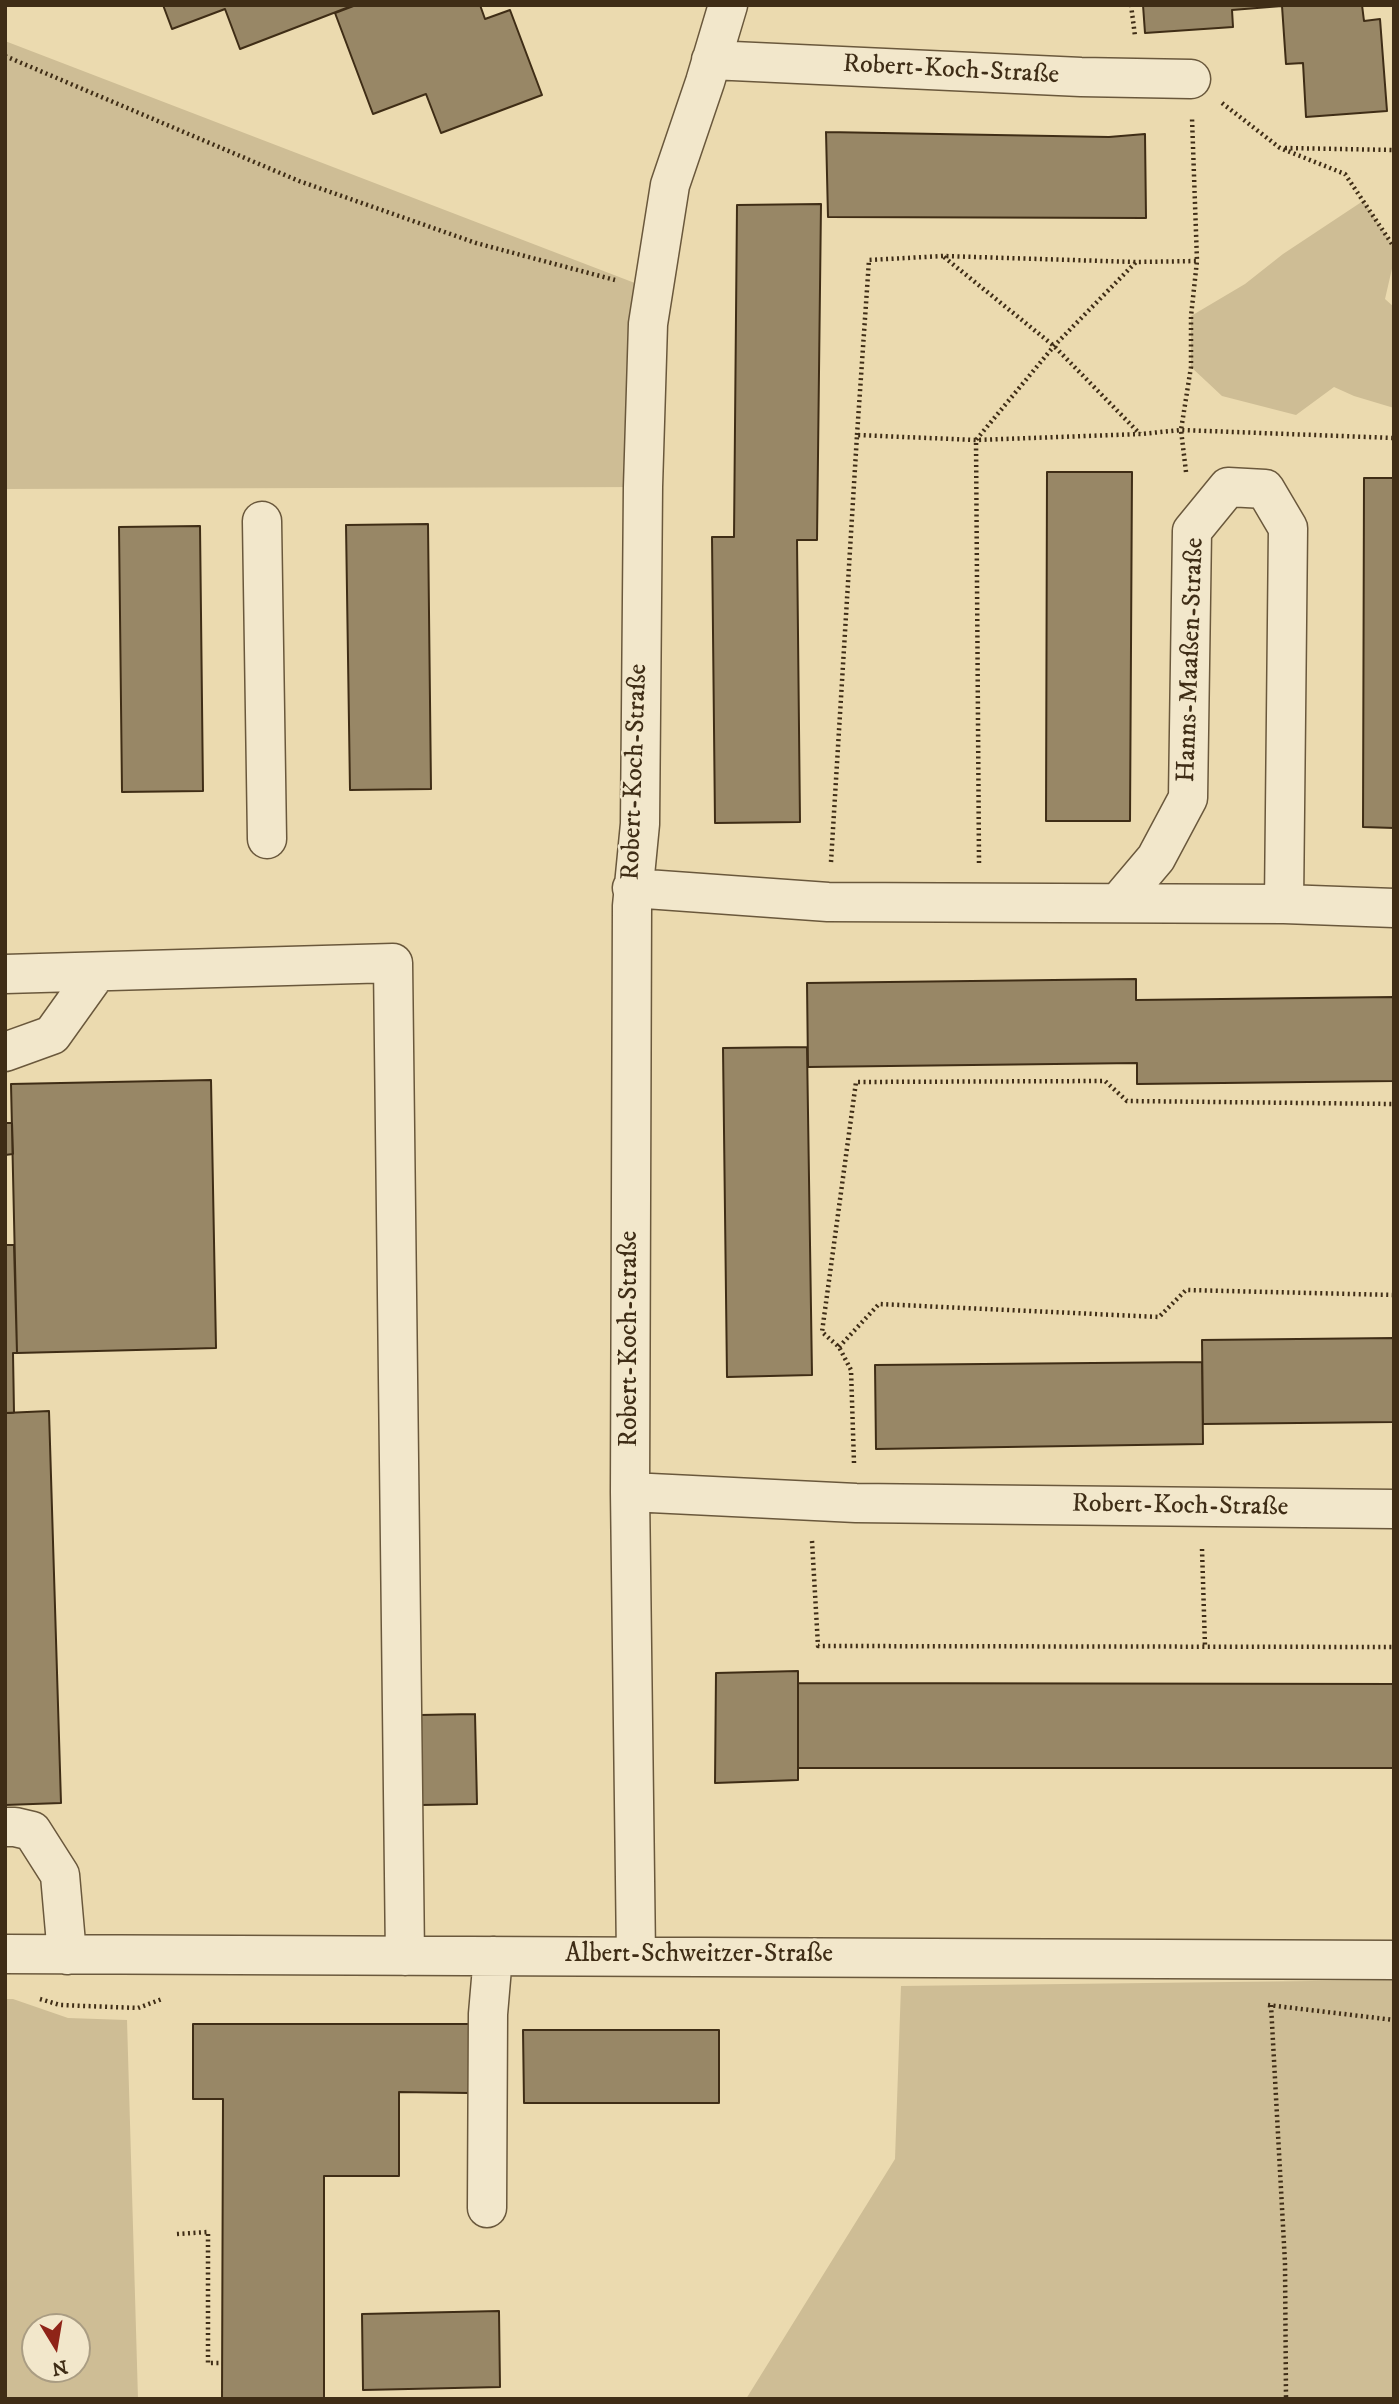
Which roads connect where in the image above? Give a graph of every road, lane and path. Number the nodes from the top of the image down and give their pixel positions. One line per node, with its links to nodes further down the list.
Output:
1 (728, 5): 3 (street, Robert-Koch-Straße)
2 (5, 56): 11 (path)
3 (711, 60): 4 (street, Robert-Koch-Straße); 11 (street, Robert-Koch-Straße)
4 (1191, 79): 5 (path); 9 (path)
5 (1280, 148): 6 (path); 7 (path)
6 (1394, 150)
7 (1394, 247)
8 (943, 256): 10 (path); 12 (path); 15 (path)
9 (1197, 261): 10 (path); 13 (path)
10 (1136, 262): 12 (path)
11 (653, 290): 21 (street, Robert-Koch-Straße)
12 (1054, 346): 14 (path); 17 (path)
13 (1181, 430): 14 (path); 16 (path); 19 (path)
14 (1141, 434): 17 (path)
15 (857, 435): 17 (path); 22 (path)
16 (1394, 438)
17 (976, 440): 23 (path)
18 (262, 521): 20 (street)
19 (1192, 531): 24 (street, Hanns-Maaßen-Straße); 25 (street, Hanns-Maaßen-Straße)
20 (267, 839)
21 (632, 888): 22 (street); 33 (street, Robert-Koch-Straße)
22 (828, 902): 23 (street)
23 (979, 902): 24 (street)
24 (1118, 903): 25 (street)
25 (1284, 904): 26 (street)
26 (1394, 908)
27 (97, 972): 28 (street); 29 (street); 43 (street)
28 (5, 974)
29 (5, 1052)
30 (1394, 1104): 32 (path)
31 (1394, 1295): 32 (path)
32 (839, 1348): 35 (path)
33 (630, 1492): 34 (street, Robert-Koch-Straße); 45 (street, Robert-Koch-Straße)
34 (810, 1502): 35 (street, Robert-Koch-Straße); 38 (path)
35 (856, 1503): 36 (street, Robert-Koch-Straße)
36 (1201, 1507): 37 (street, Robert-Koch-Straße); 38 (path)
37 (1394, 1509)
38 (1205, 1646): 39 (path)
39 (1394, 1647)
40 (5, 1827): 42 (street)
41 (5, 1954): 42 (street, Albert-Schweitzer-Straße)
42 (67, 1955): 43 (street, Albert-Schweitzer-Straße)
43 (405, 1956): 44 (street, Albert-Schweitzer-Straße)
44 (493, 1956): 45 (street, Albert-Schweitzer-Straße); 48 (street)
45 (636, 1956): 46 (street, Albert-Schweitzer-Straße)
46 (1394, 1960)
47 (1271, 2005): 51 (path)
48 (487, 2208)
49 (177, 2234): 50 (path)
50 (223, 2363)
51 (1286, 2399)

